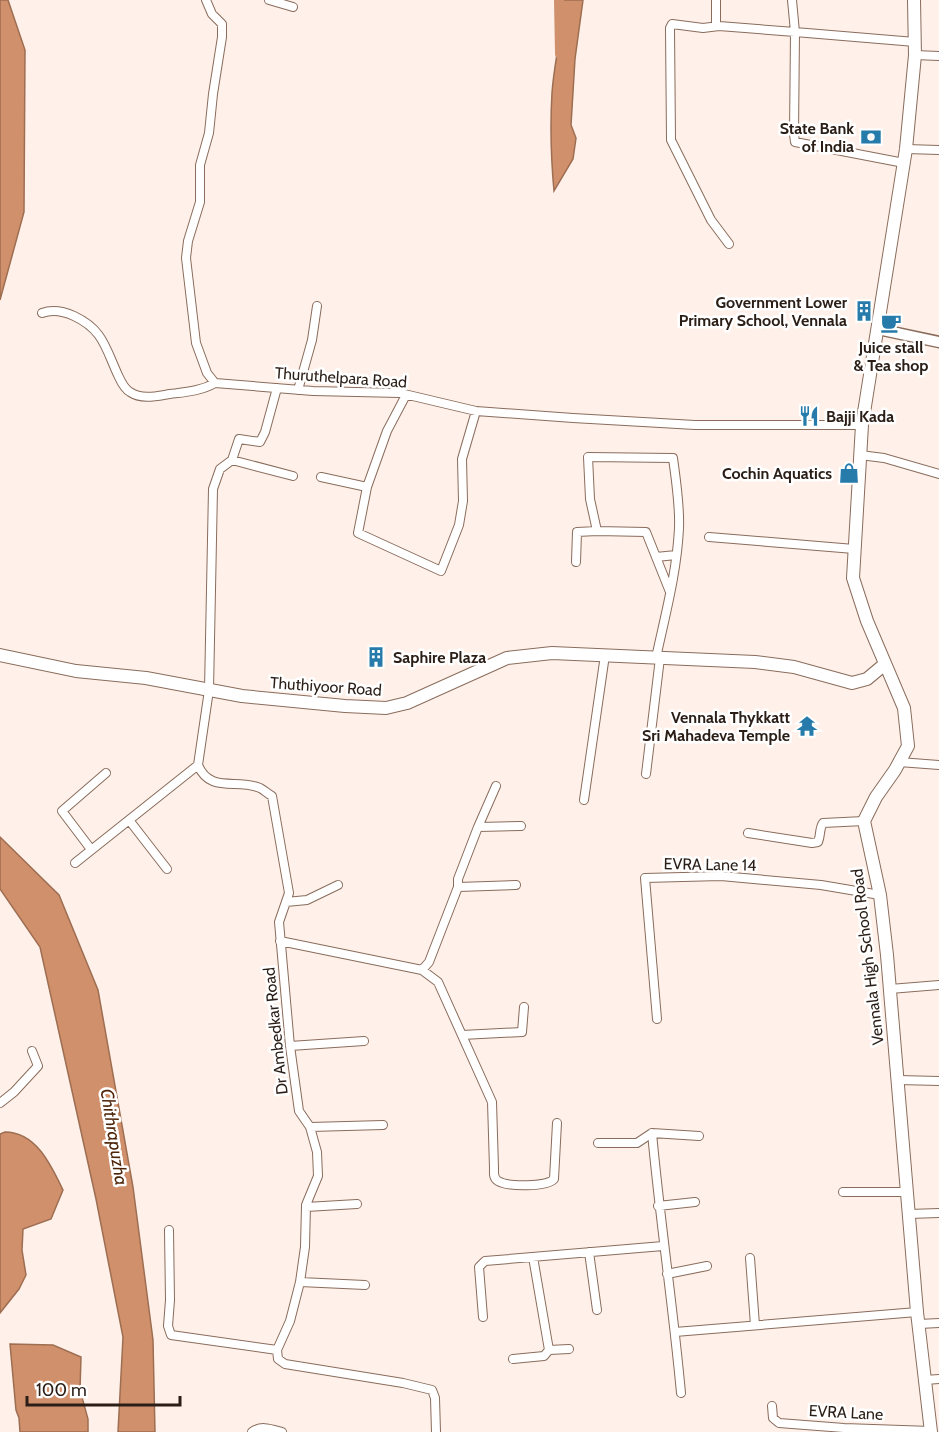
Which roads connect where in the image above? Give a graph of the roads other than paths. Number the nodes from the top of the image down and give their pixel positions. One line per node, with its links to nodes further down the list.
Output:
1 (206, 0): 20 (street)
2 (269, 0): 6 (street)
3 (716, 0): 7 (street)
4 (792, 0): 8 (street)
5 (914, 0): 9 (main road)
6 (293, 7)
7 (720, 26): 8 (street); 15 (street)
8 (795, 32): 9 (street); 14 (street)
9 (915, 42): 10 (main road)
10 (915, 56): 11 (street); 12 (main road)
11 (939, 56)
12 (906, 149): 13 (street); 14 (main road)
13 (939, 150)
14 (904, 163): 18 (main road)
15 (729, 244)
16 (317, 306): 22 (street)
17 (42, 313): 20 (street)
18 (878, 329): 19 (street); 25 (main road)
19 (939, 342)
20 (215, 382): 21 (street, Thuruthelpara Road)
21 (277, 388): 22 (street, Thuruthelpara Road); 27 (street)
22 (298, 390): 23 (street, Thuruthelpara Road)
23 (406, 395): 24 (street, Thuruthelpara Road); 31 (street)
24 (476, 411): 25 (street, Thuruthelpara Road); 31 (street)
25 (862, 425): 26 (main road)
26 (860, 455): 28 (street); 34 (main road)
27 (232, 460): 29 (street); 43 (street)
28 (939, 474)
29 (293, 476)
30 (321, 477): 31 (street)
31 (367, 487)
32 (597, 531): 35 (street); 36 (street); 37 (street)
33 (709, 537): 34 (street)
34 (854, 549): 42 (main road)
35 (676, 555): 36 (street); 38 (street)
36 (656, 557): 38 (street)
37 (576, 562)
38 (670, 592): 41 (street)
39 (0, 655): 43 (main road, Thuthiyoor Road)
40 (605, 655): 41 (main road, Thuthiyoor Road); 43 (main road, Thuthiyoor Road); 50 (street)
41 (658, 658): 42 (main road, Thuthiyoor Road); 48 (street)
42 (885, 664): 44 (main road)
43 (209, 690): 45 (street)
44 (899, 762): 46 (street); 52 (main road)
45 (198, 765): 51 (street); 63 (street, Dr Ambedkar Road)
46 (939, 765)
47 (106, 772): 56 (street)
48 (646, 774)
49 (496, 786): 54 (street)
50 (584, 800)
51 (129, 820): 56 (street); 58 (street)
52 (864, 821): 55 (street); 62 (main road, Vennala High School Road)
53 (521, 826): 54 (street)
54 (478, 827): 61 (street)
55 (748, 833)
56 (90, 848): 57 (street)
57 (75, 862)
58 (167, 869)
59 (338, 885): 63 (street)
60 (516, 885): 61 (street)
61 (458, 887): 65 (street)
62 (880, 895): 67 (main road, Vennala High School Road); 69 (street, EVRA Lane 14)
63 (286, 902): 64 (street, Dr Ambedkar Road)
64 (280, 941): 65 (street); 72 (street, Dr Ambedkar Road)
65 (422, 970): 70 (street)
66 (939, 985): 67 (street)
67 (890, 989): 74 (main road, Vennala High School Road)
68 (524, 1007): 70 (street)
69 (657, 1019)
70 (462, 1035): 77 (street)
71 (364, 1041): 72 (street)
72 (290, 1046): 79 (street, Dr Ambedkar Road)
73 (32, 1051): 76 (street)
74 (898, 1080): 75 (street); 84 (main road, Vennala High School Road)
75 (939, 1081)
76 (0, 1103)
77 (557, 1123)
78 (383, 1125): 79 (street)
79 (310, 1127): 88 (street, Dr Ambedkar Road)
80 (652, 1133): 81 (street); 82 (street); 87 (street)
81 (699, 1136)
82 (598, 1143)
83 (843, 1192): 84 (street)
84 (908, 1192): 90 (main road, Vennala High School Road)
85 (695, 1202): 87 (street)
86 (357, 1204): 88 (street)
87 (658, 1206): 92 (street)
88 (306, 1208): 98 (street, Dr Ambedkar Road)
89 (939, 1213): 90 (street)
90 (909, 1214): 102 (main road, Vennala High School Road)
91 (169, 1230): 106 (street)
92 (663, 1245): 93 (street); 97 (street)
93 (589, 1252): 94 (street); 100 (street)
94 (533, 1257): 101 (street); 107 (street)
95 (750, 1258): 104 (street)
96 (707, 1266): 97 (street)
97 (667, 1274): 105 (street)
98 (300, 1282): 99 (street); 106 (street, Dr Ambedkar Road)
99 (365, 1285)
100 (597, 1310)
101 (483, 1317)
102 (918, 1318): 103 (street); 104 (street); 111 (main road, Vennala High School Road)
103 (939, 1323)
104 (755, 1325): 105 (street)
105 (675, 1332): 112 (street)
106 (277, 1350): 117 (street)
107 (549, 1350): 108 (street); 109 (street)
108 (569, 1350)
109 (513, 1359)
110 (939, 1379): 111 (street)
111 (925, 1380): 114 (main road, Vennala High School Road)
112 (681, 1393)
113 (772, 1406): 114 (street, EVRA Lane)
114 (931, 1431)
115 (252, 1432): 116 (street)
116 (282, 1432)
117 (436, 1432)

